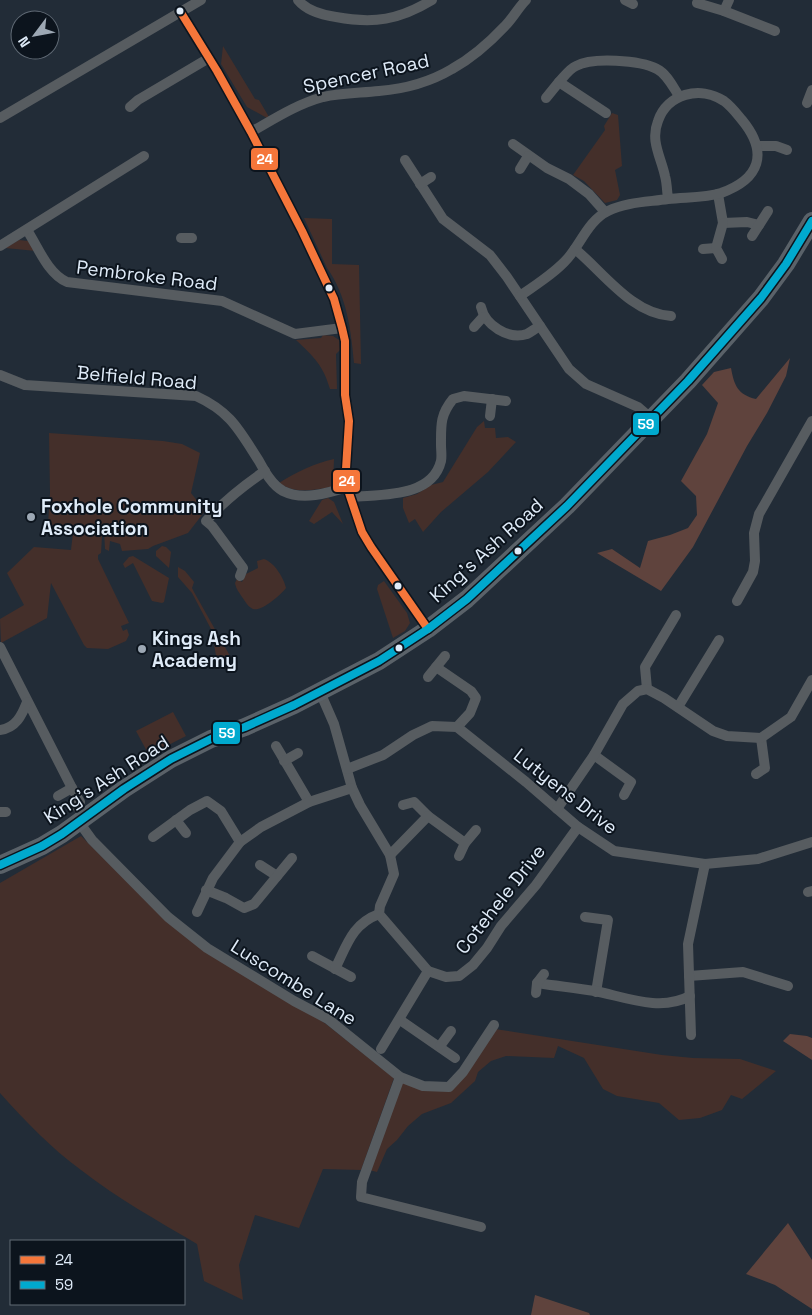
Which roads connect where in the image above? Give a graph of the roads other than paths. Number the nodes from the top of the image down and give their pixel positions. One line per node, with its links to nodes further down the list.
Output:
1 (201, 0): 7 (street)
2 (298, 0): 3 (street)
3 (432, 0)
4 (526, 0): 19 (street, Spencer Road)
5 (729, 0): 8 (street)
6 (697, 3): 8 (street)
7 (180, 11): 10 (street); 18 (street)
8 (724, 11): 9 (street)
9 (775, 31)
10 (209, 58): 16 (street); 19 (street)
11 (559, 82): 13 (street); 14 (street); 17 (street)
12 (812, 90): 15 (street)
13 (678, 96): 21 (street); 30 (street)
14 (546, 98)
15 (807, 103)
16 (130, 107)
17 (606, 113)
18 (0, 118)
19 (251, 132): 47 (street)
20 (513, 144): 24 (street)
21 (758, 146): 22 (street); 29 (street)
22 (788, 150)
23 (144, 156): 36 (street)
24 (528, 156): 26 (street); 32 (street)
25 (405, 160): 28 (street)
26 (520, 169)
27 (431, 177): 28 (street)
28 (420, 184): 43 (street)
29 (718, 194): 30 (street); 34 (street)
30 (668, 199): 32 (street)
31 (768, 211): 35 (street)
32 (605, 212): 40 (street)
33 (812, 221): 52 (highway, King's Ash Road)
34 (723, 223): 35 (street); 39 (street)
35 (759, 225): 37 (street)
36 (27, 230): 38 (street); 47 (street, Pembroke Road)
37 (752, 236)
38 (0, 246)
39 (716, 248): 41 (street); 42 (street)
40 (575, 249): 43 (street); 44 (street)
41 (703, 249)
42 (722, 259)
43 (520, 296): 45 (street)
44 (671, 316)
45 (540, 326): 46 (street); 52 (street)
46 (474, 327)
47 (342, 328): 55 (street)
48 (0, 375): 54 (street, Belfield Road)
49 (492, 399): 50 (street); 51 (street); 56 (street)
50 (506, 401)
51 (490, 416)
52 (652, 419): 60 (highway, King's Ash Road)
53 (812, 422): 58 (street)
54 (265, 471): 55 (street, Belfield Road); 57 (street)
55 (348, 487): 56 (street)
56 (352, 497): 60 (street)
57 (244, 570)
58 (737, 602)
59 (676, 615): 67 (street)
60 (428, 629): 68 (highway, King's Ash Road)
61 (719, 640): 70 (street)
62 (0, 647): 69 (street)
63 (445, 656): 64 (street)
64 (436, 667): 65 (street); 71 (street)
65 (428, 676)
66 (812, 680): 73 (street)
67 (647, 689): 70 (street); 76 (street)
68 (320, 692): 78 (street); 89 (highway, King's Ash Road)
69 (27, 702): 72 (street); 82 (street)
70 (678, 707): 73 (street)
71 (457, 727): 78 (street); 88 (street, Lutyens Drive)
72 (0, 730)
73 (761, 738): 79 (street)
74 (276, 746): 77 (street)
75 (298, 753): 77 (street)
76 (594, 755): 81 (street); 88 (street)
77 (284, 761): 86 (street)
78 (347, 769): 83 (street)
79 (765, 771)
80 (638, 774): 81 (street)
81 (631, 782): 84 (street)
82 (72, 788): 85 (street); 89 (street)
83 (352, 788): 86 (street); 99 (street)
84 (624, 795)
85 (58, 796)
86 (309, 802): 96 (street)
87 (402, 805): 90 (street)
88 (557, 809): 92 (street, Lutyens Drive)
89 (78, 815): 103 (highway, King's Ash Road); 126 (street, Luscombe Lane)
90 (428, 816): 97 (street); 99 (street)
91 (176, 820): 94 (street); 95 (street); 96 (street)
92 (578, 827): 102 (street, Lutyens Drive); 112 (street, Cotehele Drive)
93 (476, 830): 97 (street)
94 (186, 834)
95 (153, 837)
96 (240, 842): 106 (street)
97 (465, 843): 100 (street)
98 (811, 847): 102 (street, Lutyens Drive)
99 (390, 855): 108 (street)
100 (459, 856)
101 (292, 858): 105 (street)
102 (705, 864): 114 (street)
103 (0, 865)
104 (260, 865): 105 (street)
105 (276, 876): 106 (street)
106 (206, 890): 107 (street)
107 (196, 912)
108 (379, 914): 111 (street); 112 (street)
109 (586, 917): 117 (street)
110 (312, 956): 111 (street)
111 (335, 969): 115 (street)
112 (428, 971): 119 (street)
113 (544, 974): 117 (street)
114 (689, 976): 116 (street); 118 (street)
115 (351, 977)
116 (788, 986)
117 (596, 992): 118 (street)
118 (690, 996): 122 (street)
119 (400, 1020): 123 (street); 124 (street)
120 (494, 1025): 126 (street, Luscombe Lane)
121 (451, 1031): 123 (street)
122 (691, 1035)
123 (440, 1046): 125 (street)
124 (382, 1049)
125 (456, 1058)
126 (400, 1077): 127 (street)
127 (481, 1227)

